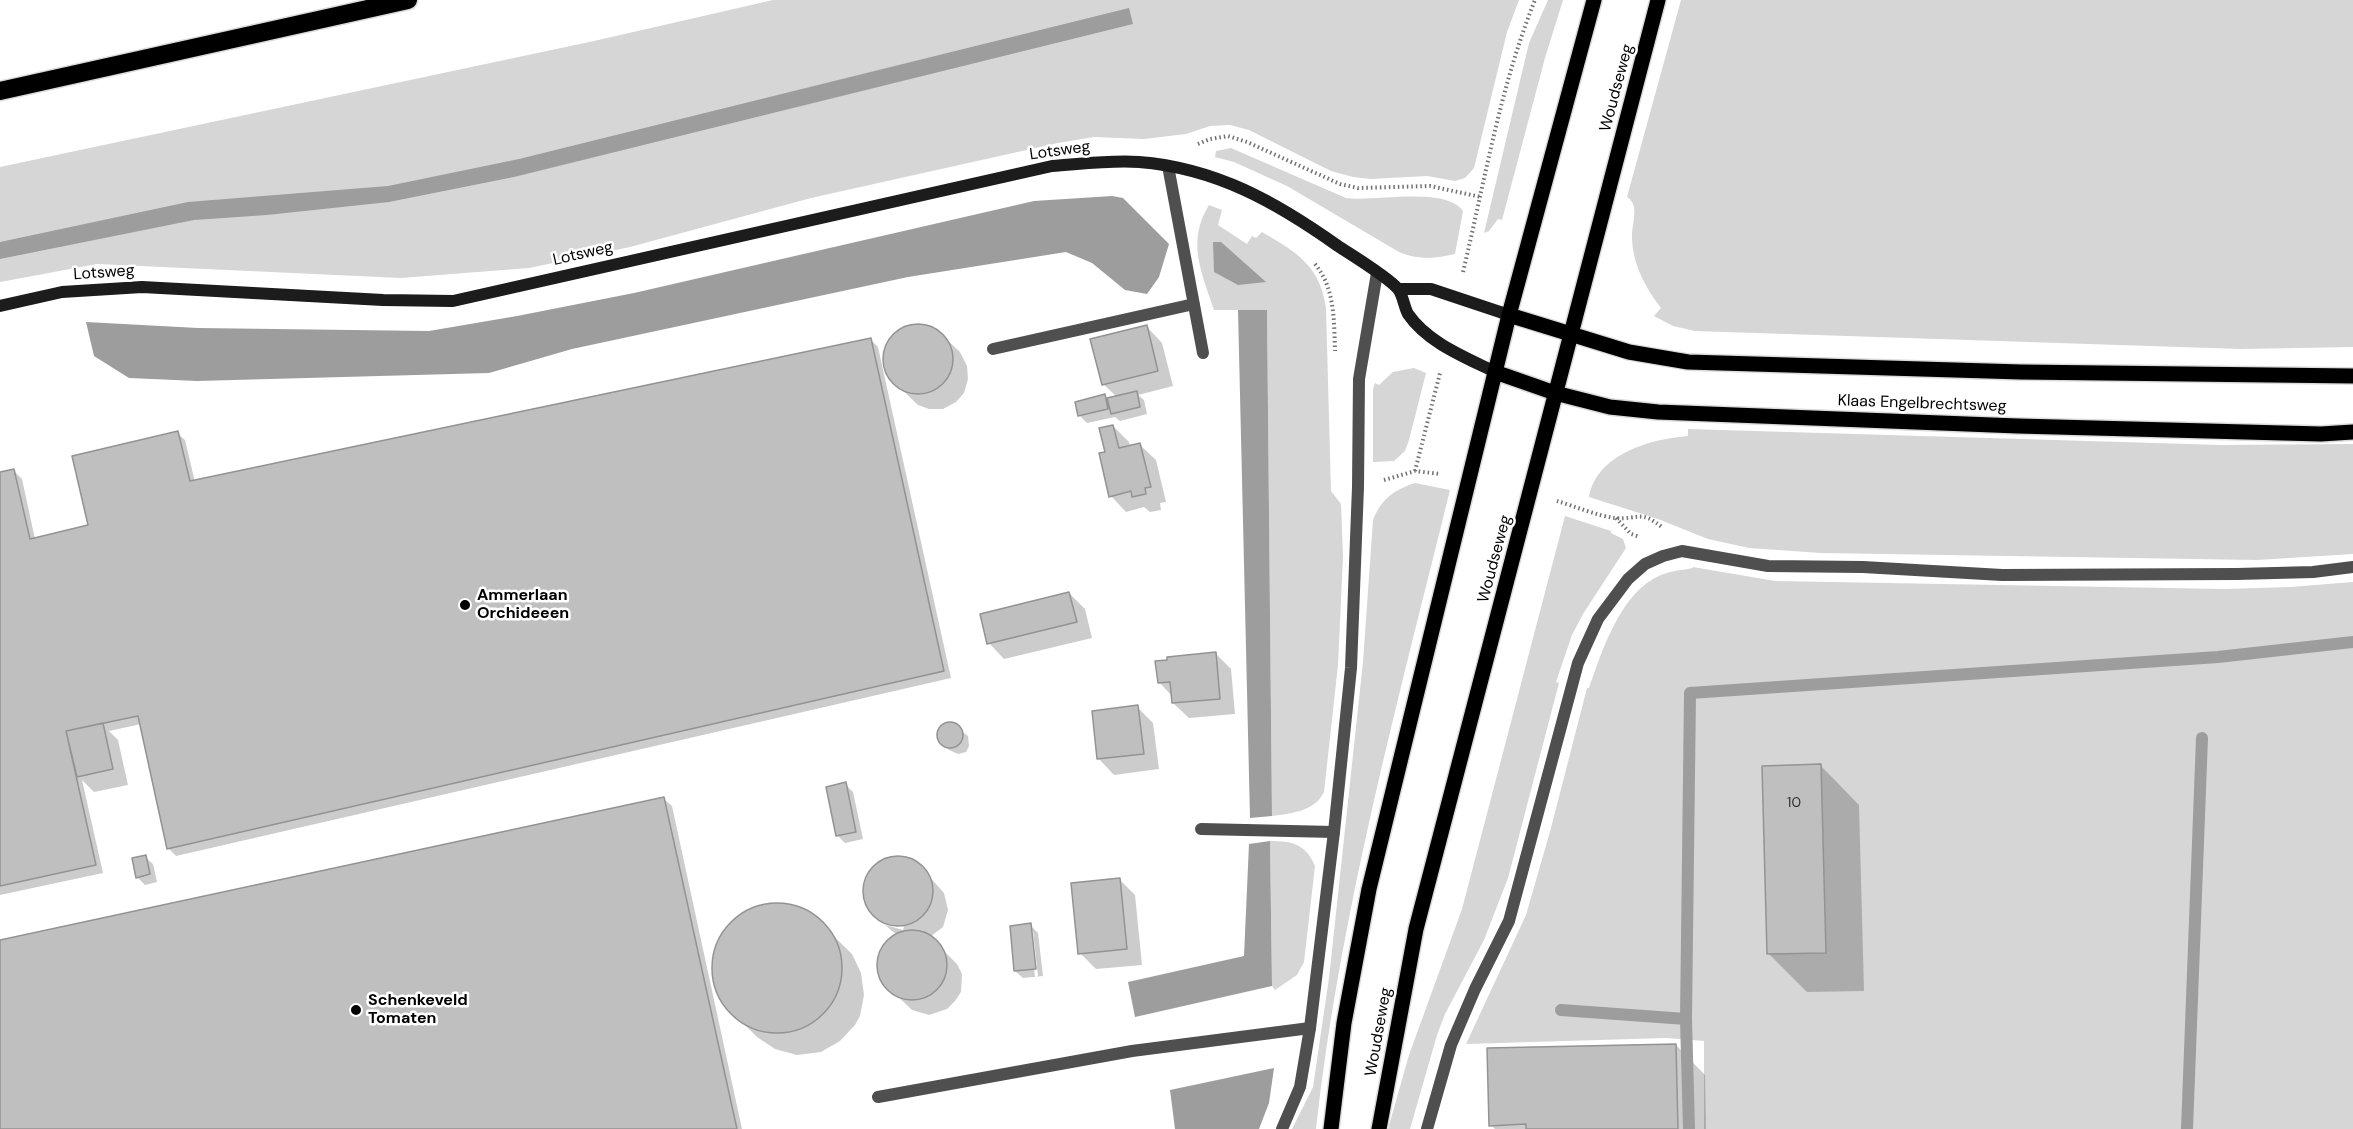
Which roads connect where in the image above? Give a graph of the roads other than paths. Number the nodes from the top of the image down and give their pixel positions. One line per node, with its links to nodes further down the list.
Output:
1 (408, 0): 4 (highway)
2 (1594, 0): 10 (main road, Woudseweg)
3 (1658, 0): 11 (main road, Woudseweg)
4 (0, 91)
5 (1168, 166): 6 (street, Lotsweg); 8 (street); 9 (street, Lotsweg)
6 (1377, 273): 7 (street, Lotsweg); 20 (street)
7 (1398, 289): 10 (street); 14 (street, Lotsweg)
8 (1194, 304): 12 (street); 13 (street)
9 (0, 306)
10 (1509, 315): 11 (main road); 14 (main road, Woudseweg)
11 (1571, 336): 15 (main road); 16 (main road, Woudseweg)
12 (993, 349)
13 (1203, 353)
14 (1495, 372): 16 (main road, Klaas Engelbrechtsweg); 24 (main road, Woudseweg)
15 (2353, 376)
16 (1555, 393): 17 (main road, Klaas Engelbrechtsweg); 25 (main road, Woudseweg)
17 (2353, 432)
18 (2353, 567): 26 (street)
19 (1201, 829): 20 (street)
20 (1334, 832): 21 (street)
21 (1310, 1028): 22 (street); 23 (street)
22 (878, 1097)
23 (1282, 1129)
24 (1331, 1129)
25 (1379, 1129)
26 (1426, 1129)

